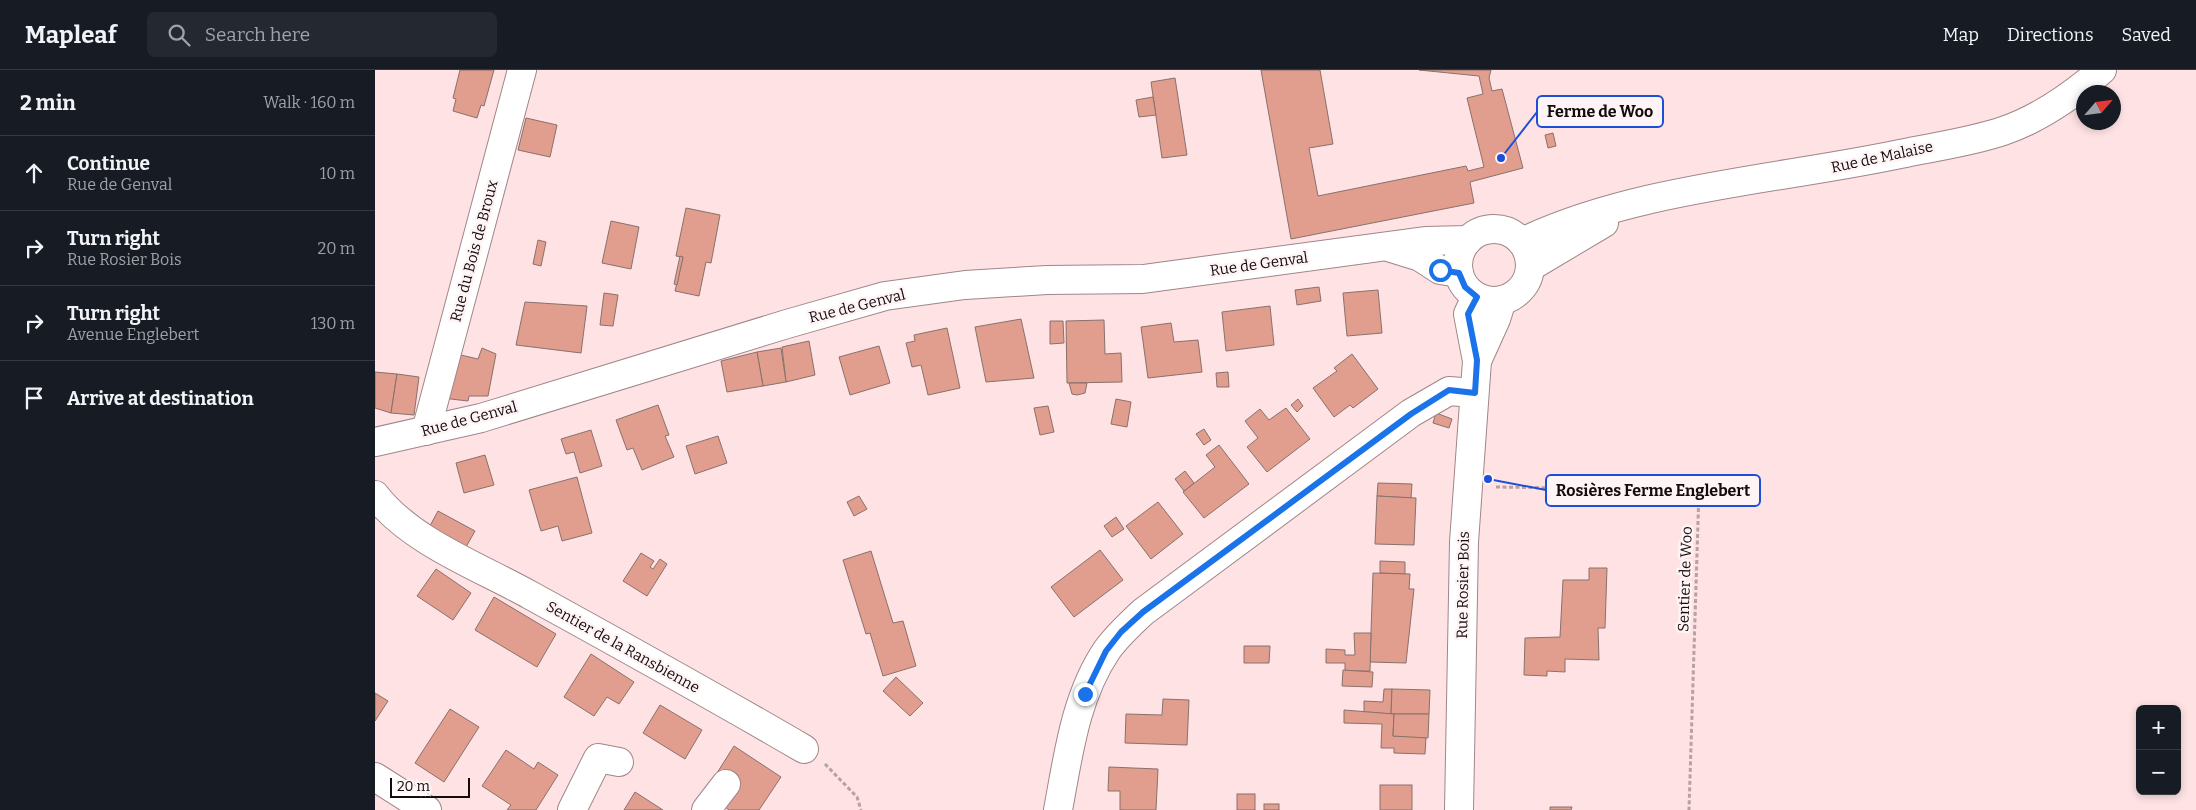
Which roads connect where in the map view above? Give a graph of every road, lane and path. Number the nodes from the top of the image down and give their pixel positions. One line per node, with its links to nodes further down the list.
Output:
1 (522, 70): 11 (street, Rue du Bois de Broux)
2 (2102, 70): 3 (street, Rue de Malaise)
3 (1645, 199): 5 (street); 7 (street)
4 (1468, 240): 5 (street, Rue de Genval); 6 (street, Rue de Genval); 8 (street)
5 (1521, 242): 7 (street)
6 (1385, 246): 8 (street, Rue de Genval); 11 (street, Rue de Genval)
7 (1531, 267): 9 (street)
8 (1459, 273): 9 (street)
9 (1489, 299): 10 (street, Rue Rosier Bois)
10 (1475, 393): 13 (street, Rue Rosier Bois); 23 (street)
11 (426, 431): 12 (street, Rue de Genval)
12 (375, 442)
13 (1468, 487): 24 (street, Rue Rosier Bois); 25 (path, Sentier de Woo)
14 (375, 495): 15 (street, Sentier de la Ransbienne)
15 (804, 749): 22 (path)
16 (604, 756): 20 (street)
17 (375, 777): 19 (street)
18 (725, 784): 21 (street)
19 (427, 810)
20 (572, 810)
21 (706, 810)
22 (861, 810)
23 (1058, 810)
24 (1459, 810)
25 (1689, 810)

